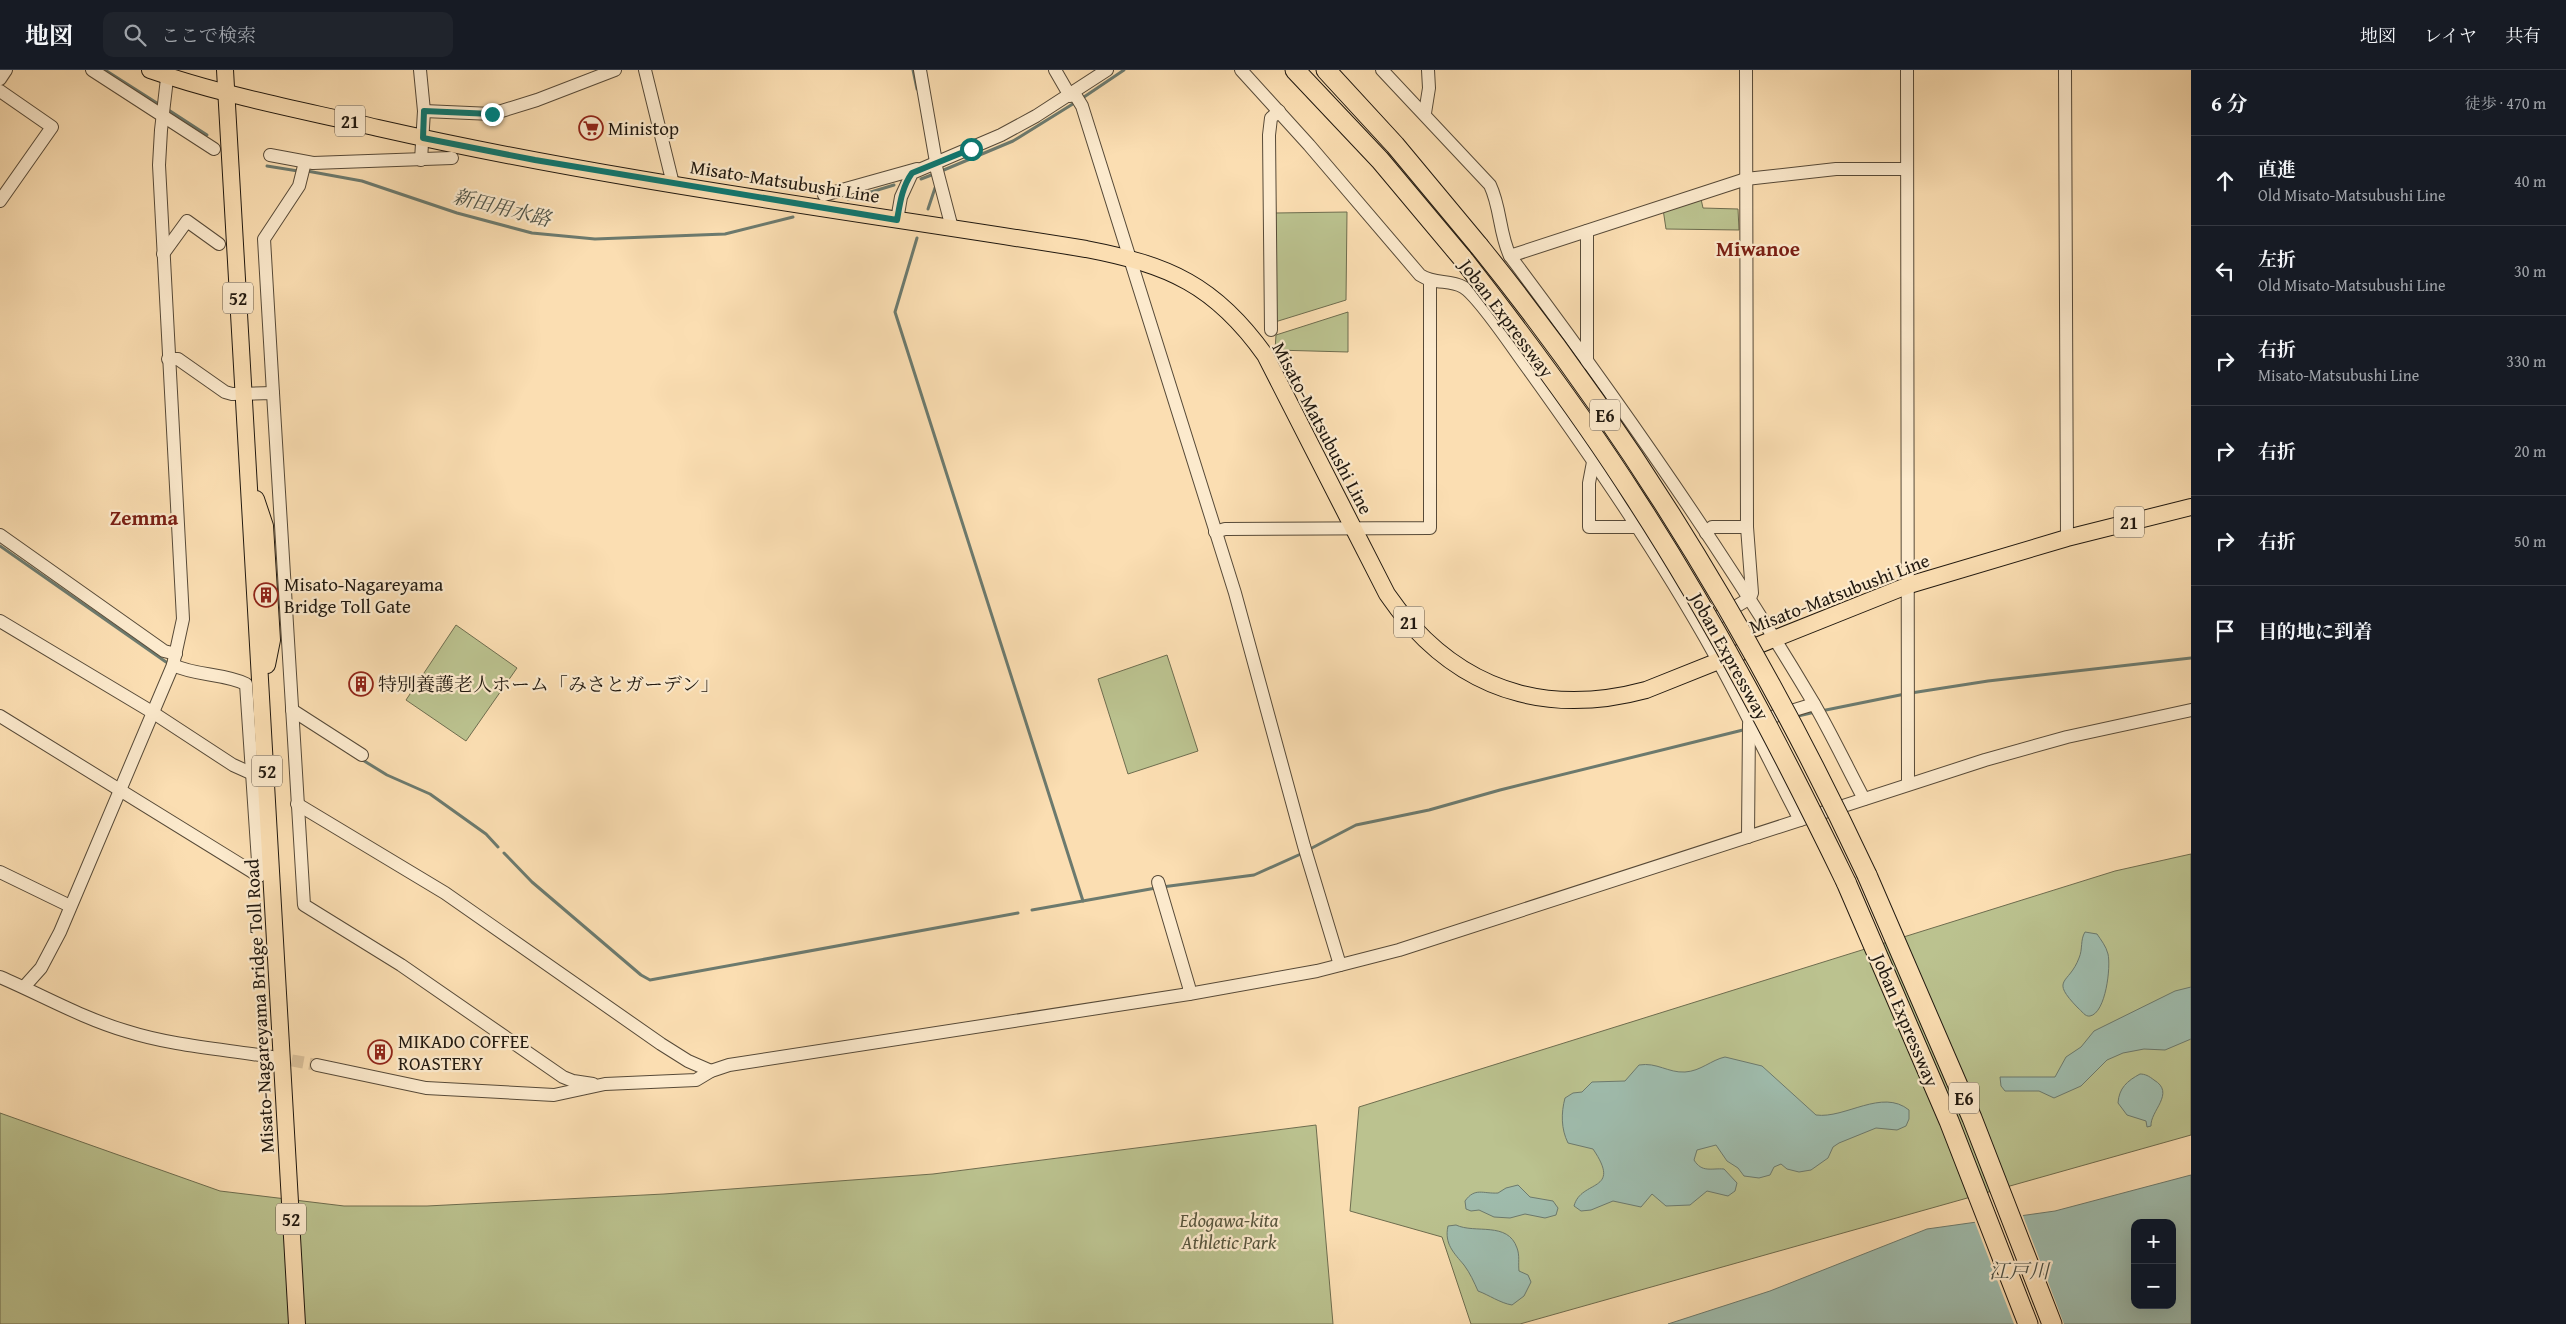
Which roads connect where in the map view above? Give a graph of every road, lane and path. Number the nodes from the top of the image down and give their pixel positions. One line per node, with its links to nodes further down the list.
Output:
1 (6, 70): 20 (street)
2 (92, 70): 27 (street)
3 (150, 70): 19 (main road, Misato-Matsubushi Line / 21)
4 (225, 70): 22 (main road, 52)
5 (420, 70): 24 (street)
6 (615, 70): 24 (street)
7 (645, 70): 38 (street)
8 (920, 70): 34 (street)
9 (1056, 70): 23 (street)
10 (1107, 70): 23 (street)
11 (1241, 70): 25 (street)
12 (1295, 70): 99 (highway, Joban Expressway / E6, bridge)
13 (1326, 70): 100 (highway, Joban Expressway / E6, bridge)
14 (1382, 70): 26 (street)
15 (1428, 70): 26 (street)
16 (1746, 70): 37 (street)
17 (1907, 70): 36 (street)
18 (2066, 70): 65 (street)
19 (168, 73): 22 (main road, Misato-Matsubushi Line / 21); 27 (street)
20 (0, 79)
21 (0, 91): 40 (street)
22 (226, 92): 28 (main road, Misato-Matsubushi Line / 21); 54 (main road, Misato-Nagareyama Bridge Toll Road / 52)
23 (1072, 94): 34 (street); 46 (street)
24 (424, 111): 28 (street)
25 (1278, 111): 48 (street); 50 (street)
26 (1425, 113): 47 (street)
27 (163, 116): 29 (street); 45 (street)
28 (423, 138): 32 (street); 38 (main road, Misato-Matsubushi Line / 21)
29 (214, 150)
30 (270, 156): 33 (street)
31 (452, 158): 32 (street)
32 (421, 160): 33 (street)
33 (305, 162): 53 (street)
34 (936, 163): 35 (street); 42 (street)
35 (922, 168): 39 (street); 41 (street)
36 (1907, 170): 37 (street); 66 (street)
37 (1746, 179): 43 (street); 60 (street)
38 (673, 184): 41 (main road, Misato-Matsubushi Line / 21)
39 (824, 195)
40 (0, 201)
41 (897, 220): 42 (main road, Misato-Matsubushi Line / 21)
42 (952, 228): 46 (main road, Misato-Matsubushi Line / 21)
43 (1587, 230): 47 (street); 52 (street)
44 (219, 244): 45 (street)
45 (163, 254): 51 (street)
46 (1128, 257): 59 (main road, Misato-Matsubushi Line / 21); 61 (street)
47 (1512, 260): 49 (street); 52 (street)
48 (1430, 282): 49 (street); 59 (street)
49 (1471, 295): 55 (street)
50 (1271, 330)
51 (168, 359): 54 (street); 71 (street)
52 (1588, 361): 55 (street); 58 (street)
53 (273, 393): 54 (street); 74 (street)
54 (244, 394): 94 (main road, Misato-Nagareyama Bridge Toll Road / 52)
55 (1548, 396): 56 (street)
56 (1593, 462): 62 (street); 62 (street)
57 (2191, 507): 65 (main road, Misato-Matsubushi Line / 21)
58 (1690, 508): 62 (street); 63 (street)
59 (1353, 527): 61 (street); 72 (main road, Misato-Matsubushi Line / 21)
60 (1747, 527): 63 (street); 67 (street)
61 (1215, 532): 90 (street)
62 (1641, 532): 69 (street)
63 (1706, 532): 67 (street)
64 (0, 535): 71 (street)
65 (2067, 538): 66 (main road, Misato-Matsubushi Line / 21)
66 (1909, 585): 70 (main road, Misato-Matsubushi Line / 21); 81 (street)
67 (1750, 598): 69 (street); 70 (street)
68 (0, 621): 76 (street)
69 (1700, 629): 72 (street)
70 (1774, 638): 72 (main road, Misato-Matsubushi Line / 21); 73 (street)
71 (174, 659): 76 (street); 80 (street)
72 (1719, 662): 78 (street)
73 (1817, 709): 78 (street); 83 (street)
74 (292, 710): 79 (street); 84 (street)
75 (2191, 710): 81 (street)
76 (152, 712): 80 (street); 82 (street)
77 (0, 716): 82 (street)
78 (1750, 727): 85 (street); 86 (street)
79 (362, 755)
80 (253, 774): 82 (street)
81 (1908, 784): 83 (street)
82 (118, 790): 89 (street)
83 (1864, 799): 85 (street)
84 (297, 804): 96 (street); 97 (street)
85 (1800, 820): 86 (street)
86 (1748, 837): 90 (street)
87 (0, 872): 89 (street)
88 (1158, 882): 93 (street)
89 (70, 906): 92 (street)
90 (1340, 966): 93 (street)
91 (0, 977): 92 (street)
92 (24, 987): 94 (street)
93 (1189, 994): 96 (street)
94 (276, 1051): 98 (main road, Misato-Nagareyama Bridge Toll Road / 52)
95 (317, 1065): 97 (street)
96 (711, 1071): 97 (street)
97 (605, 1084)
98 (297, 1324)
99 (2028, 1324)
100 (2052, 1324)

